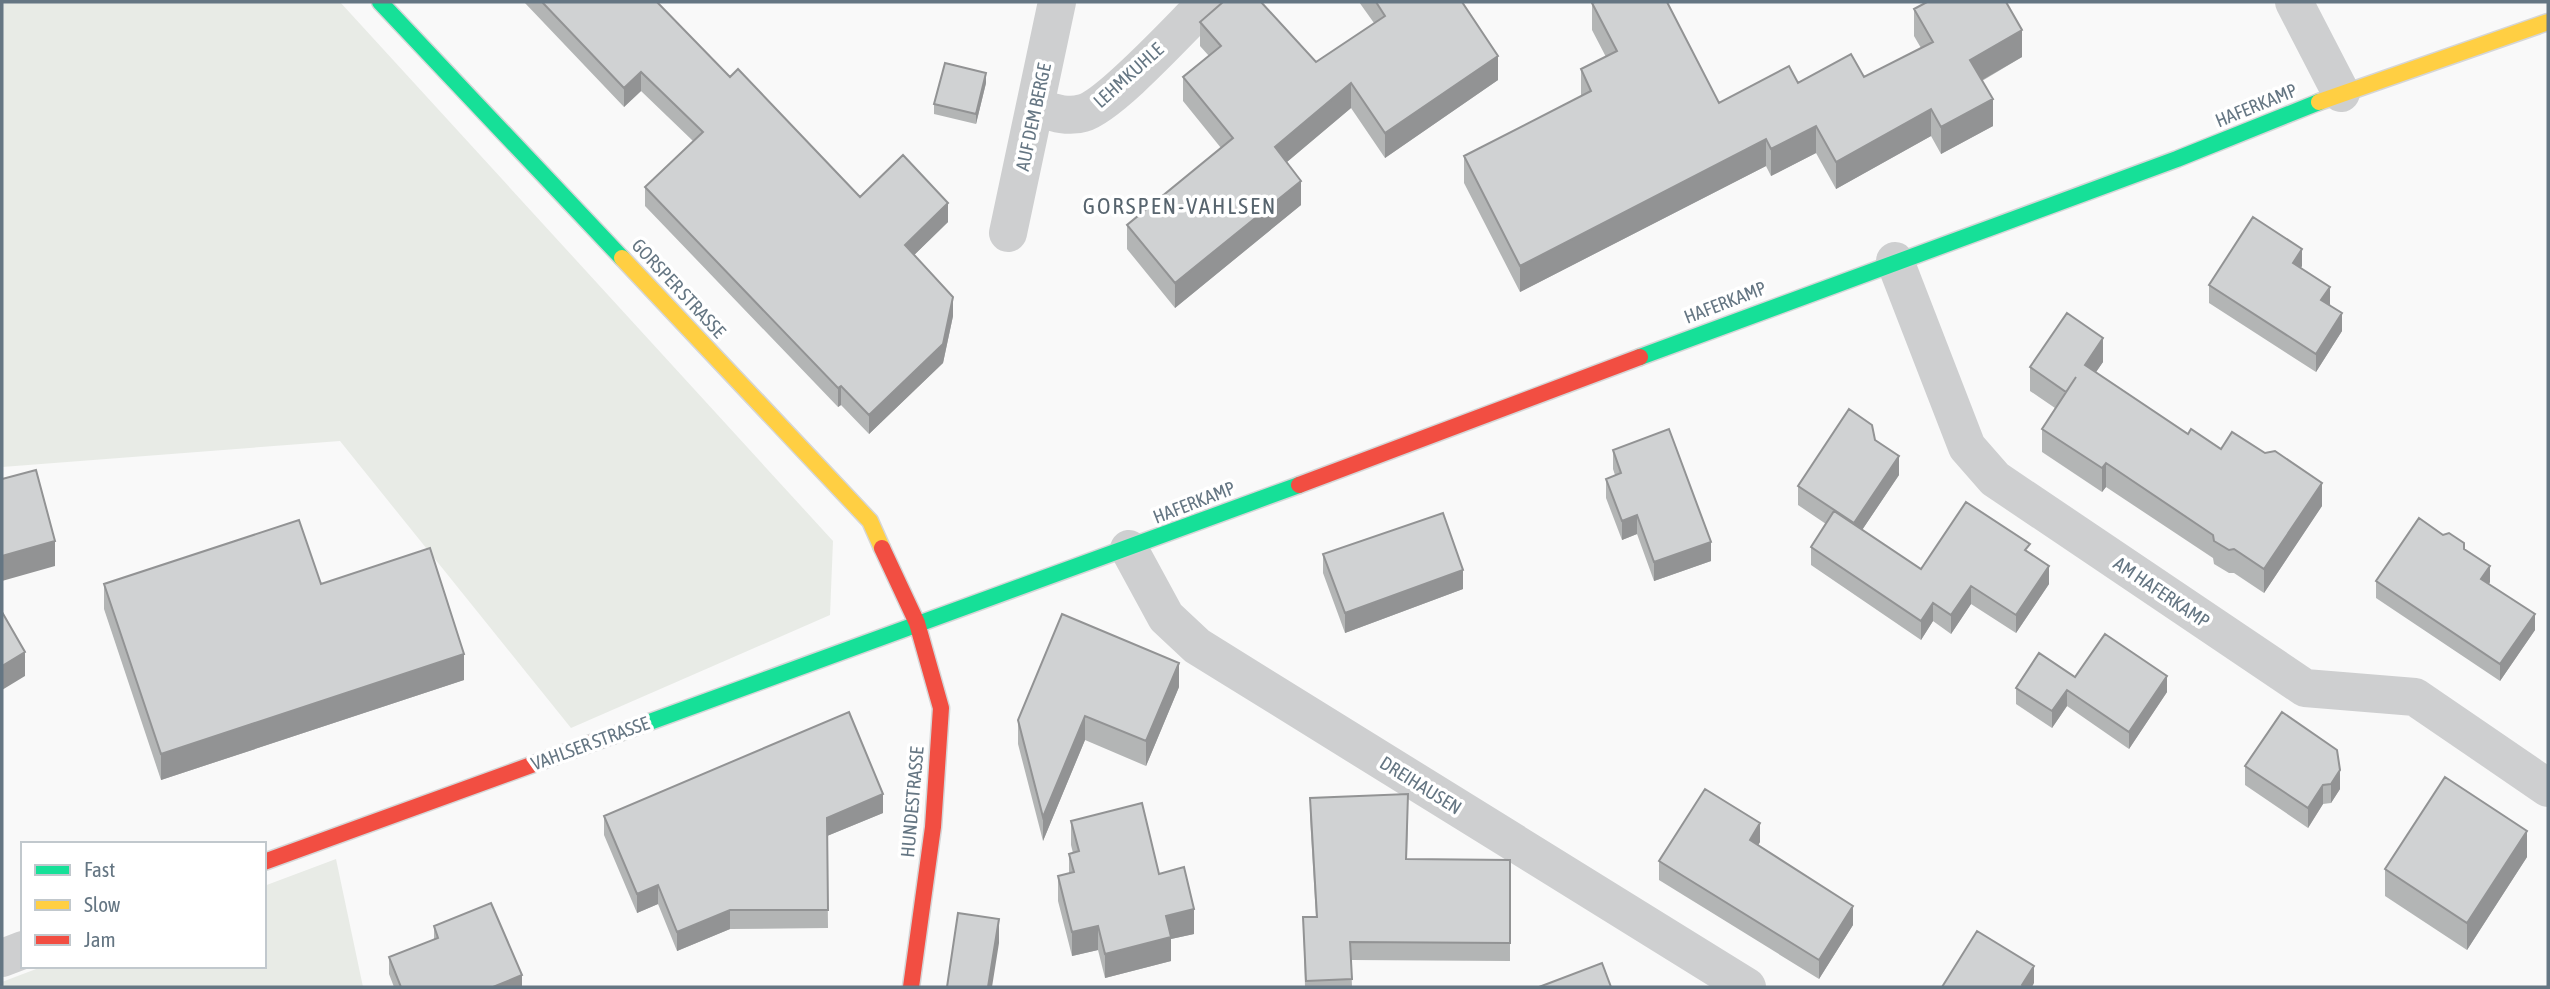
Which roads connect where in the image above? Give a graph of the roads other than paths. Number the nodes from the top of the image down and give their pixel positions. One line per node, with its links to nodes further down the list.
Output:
1 (380, 2): 11 (street, GORSPER STRASSE)
2 (1057, 2): 7 (street, AUF DEM BERGE)
3 (1207, 2): 7 (street, LEHMKUHLE)
4 (2294, 2): 6 (street)
5 (2548, 22): 6 (street, HAFERKAMP)
6 (2341, 93): 9 (street, HAFERKAMP)
7 (1036, 107): 8 (street, AUF DEM BERGE)
8 (1008, 233)
9 (1895, 261): 10 (street, HAFERKAMP); 12 (street, AM HAFERKAMP)
10 (1129, 549): 11 (street, HAFERKAMP); 17 (street, DREIHAUSEN)
11 (917, 623): 13 (street, VAHLSER STRASSE); 16 (street, HUNDESTRASSE)
12 (2548, 788)
13 (266, 861)
14 (21, 951): 15 (street)
15 (2, 958)
16 (911, 987)
17 (1747, 987)

